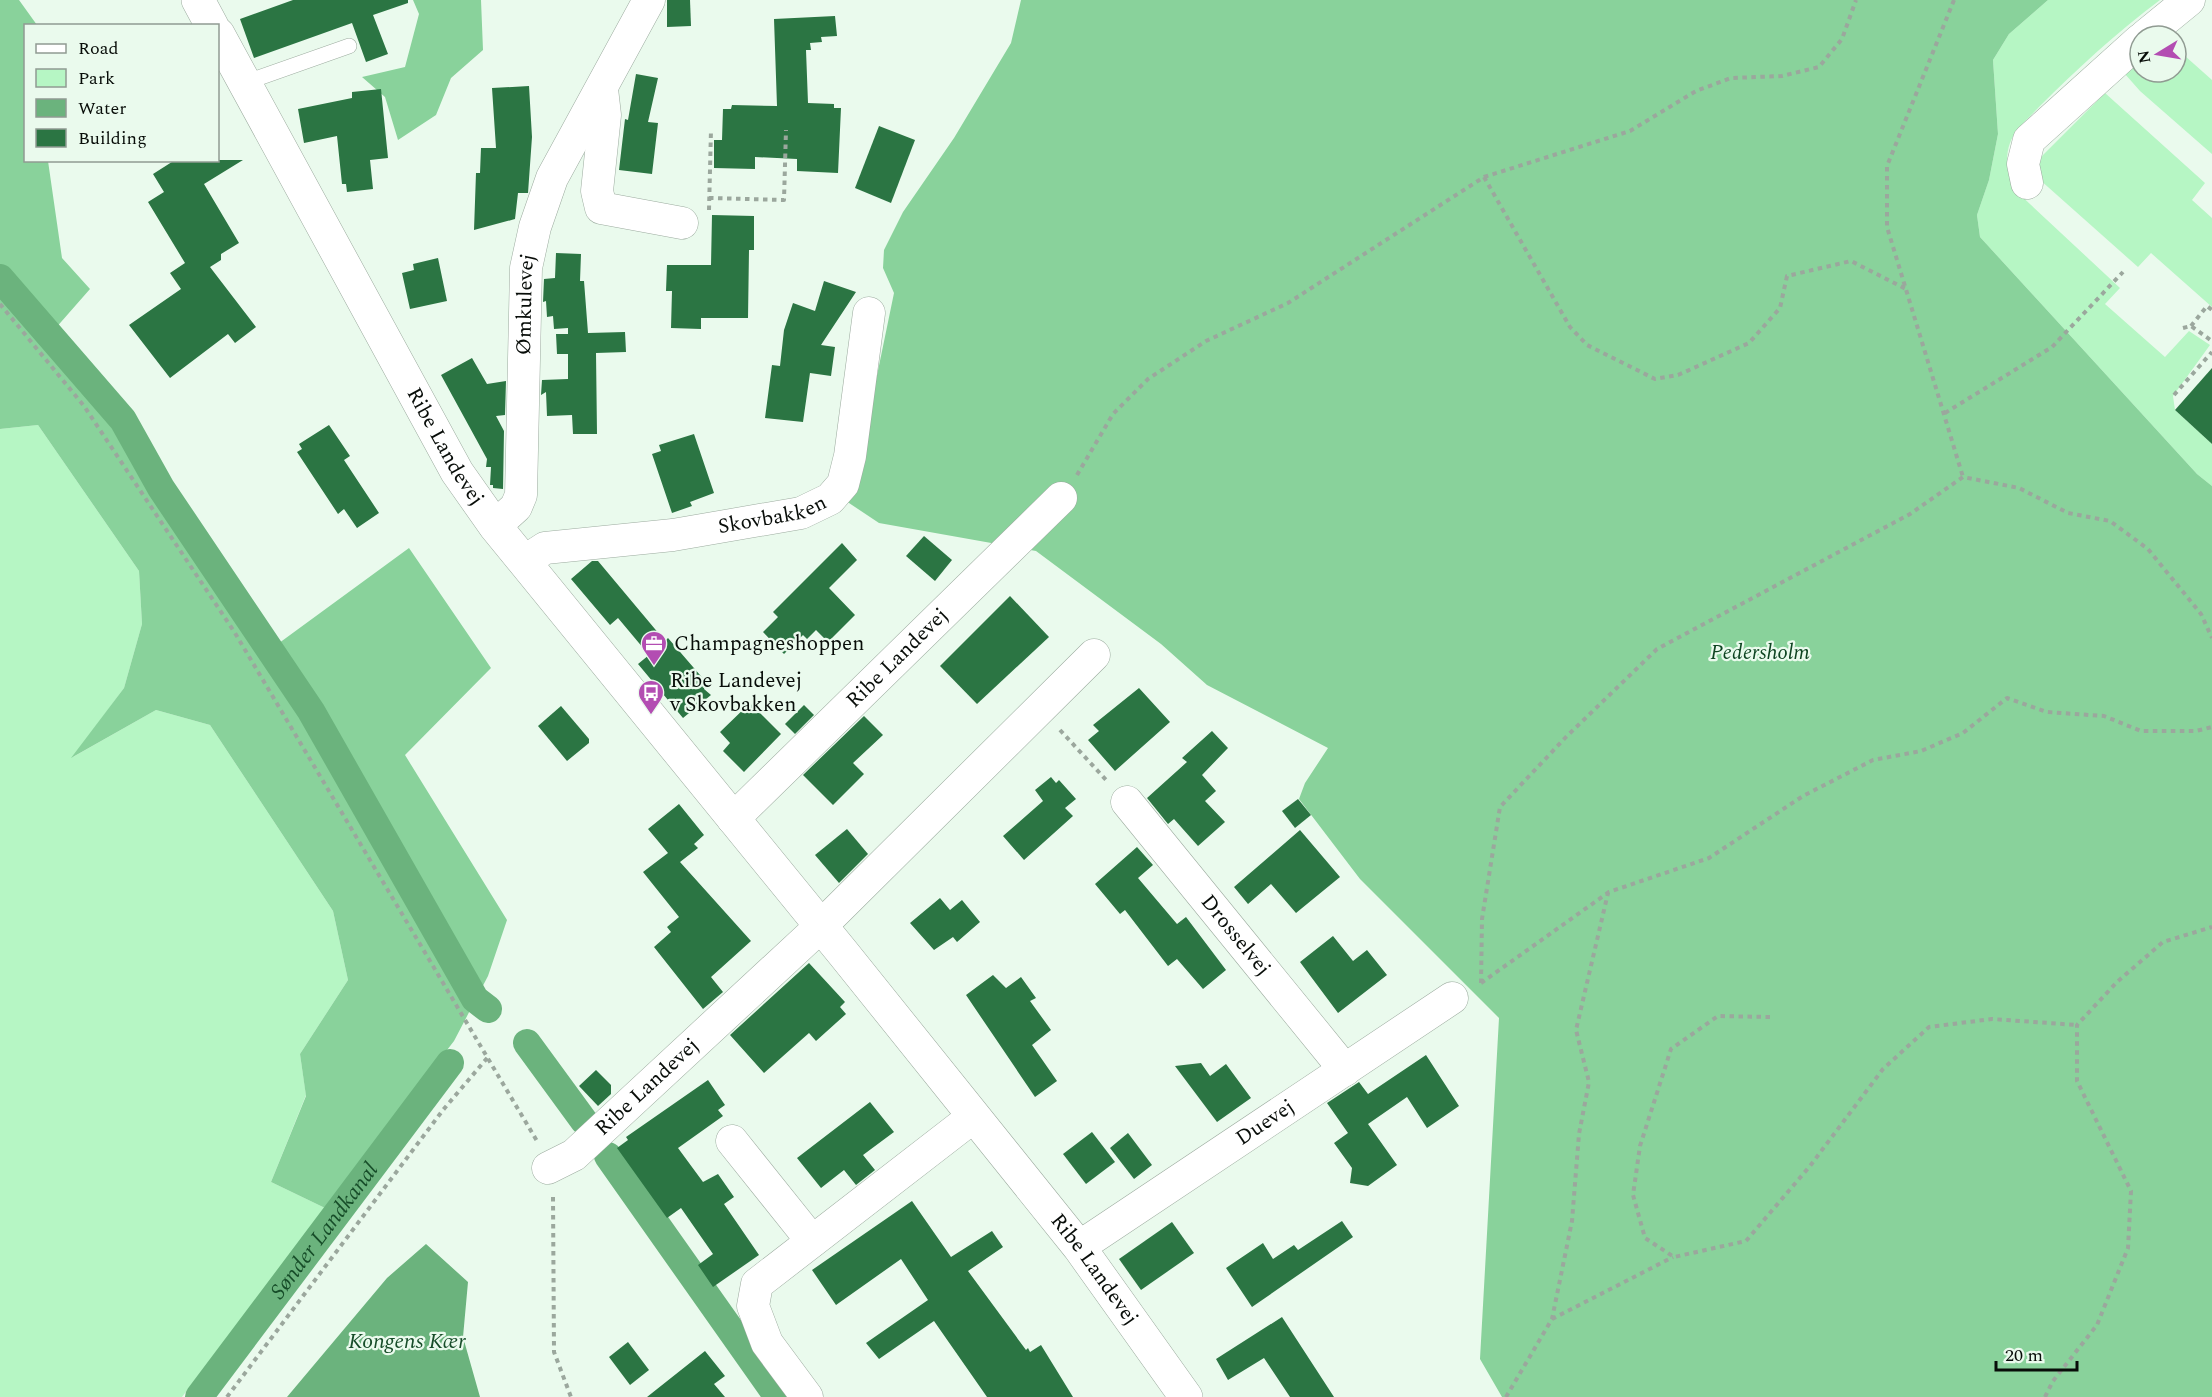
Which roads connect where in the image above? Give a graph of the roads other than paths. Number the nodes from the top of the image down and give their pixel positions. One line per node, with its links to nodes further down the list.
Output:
1 (198, 0): 4 (main road)
2 (649, 0): 10 (street, Ømkulevej)
3 (2189, 0): 5 (street)
4 (211, 24)
5 (2160, 24)
6 (219, 36): 9 (main road, Ribe Landevej)
7 (350, 46): 9 (lane)
8 (2128, 51): 11 (street)
9 (244, 82): 15 (main road, Ribe Landevej)
10 (602, 88): 12 (street); 15 (street, Ømkulevej)
11 (2027, 183)
12 (695, 219)
13 (869, 313): 16 (street, Skovbakken)
14 (1061, 498): 19 (street, Ribe Landevej)
15 (495, 526): 16 (main road, Ribe Landevej)
16 (525, 561): 19 (main road, Ribe Landevej)
17 (1094, 655): 20 (street, Ribe Landevej)
18 (1127, 802): 22 (street, Drosselvej)
19 (733, 819): 20 (main road, Ribe Landevej)
20 (820, 926): 23 (main road, Ribe Landevej); 25 (street, Ribe Landevej)
21 (1452, 998): 22 (street, Duevej)
22 (1345, 1070): 27 (street, Duevej)
23 (973, 1116): 26 (street); 27 (main road, Ribe Landevej)
24 (732, 1141): 26 (street)
25 (548, 1168)
26 (812, 1241): 28 (street)
27 (1079, 1247): 29 (main road, Ribe Landevej)
28 (807, 1397)
29 (1186, 1397)

